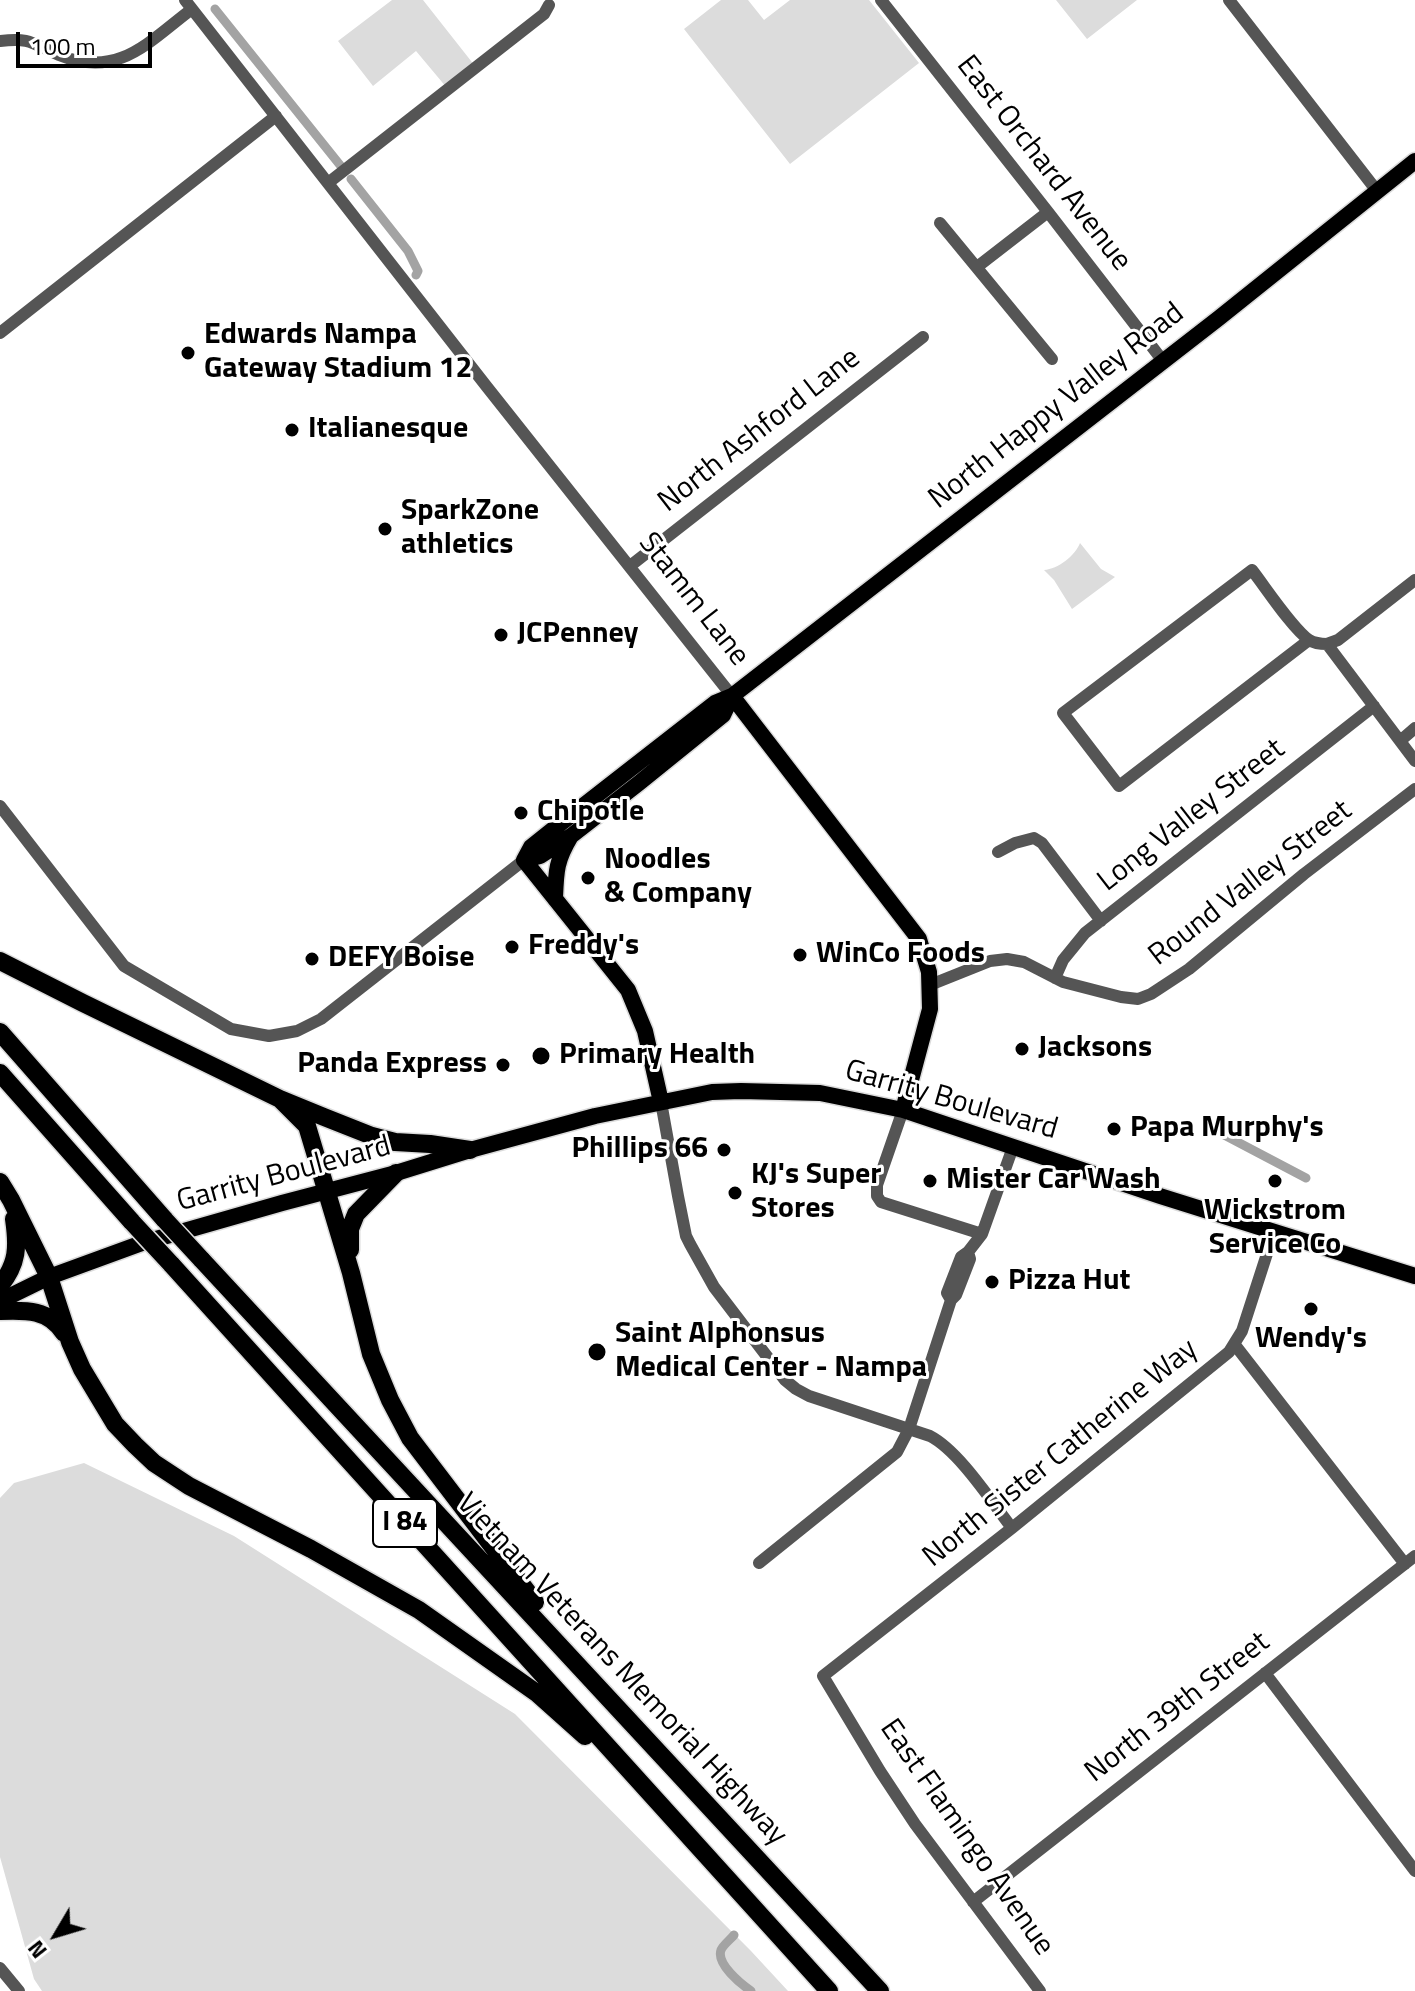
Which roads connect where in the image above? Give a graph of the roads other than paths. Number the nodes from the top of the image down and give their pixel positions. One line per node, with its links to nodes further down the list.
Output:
1 (881, 0): 10 (street, East Orchard Avenue)
2 (1229, 0): 9 (street)
3 (189, 5): 5 (street); 6 (street, Stamm Lane)
4 (549, 5): 8 (street)
5 (0, 41)
6 (276, 116): 8 (street, Stamm Lane); 13 (street)
7 (1415, 161): 9 (main road, North Happy Valley Road)
8 (328, 183): 17 (street, Stamm Lane)
9 (1377, 191): 16 (main road, North Happy Valley Road)
10 (1048, 212): 12 (street); 16 (street, East Orchard Avenue)
11 (940, 223): 12 (street)
12 (977, 267): 15 (street)
13 (0, 333)
14 (923, 337): 17 (street, North Ashford Lane)
15 (1052, 359)
16 (1163, 361): 21 (main road, North Happy Valley Road)
17 (630, 566): 21 (street, Stamm Lane)
18 (1415, 580): 20 (street)
19 (1309, 640): 19 (street); 20 (street)
20 (1327, 644): 22 (street)
21 (732, 696): 28 (main road, North Happy Valley Road); 30 (main road, North Happy Valley Road); 35 (main road, Stamm Lane)
22 (1374, 706): 24 (street); 32 (street, Long Valley Street)
23 (1415, 728): 24 (street)
24 (1400, 741): 25 (street)
25 (1415, 761)
26 (1415, 789): 34 (street, Round Valley Street)
27 (0, 806): 30 (street, North Happy Valley Road)
28 (571, 836): 30 (main road, North Happy Valley Road); 31 (main road)
29 (998, 852): 32 (street)
30 (524, 860): 31 (main road)
31 (555, 899): 39 (main road)
32 (1101, 921): 34 (street, Long Valley Street)
33 (0, 961): 38 (highway)
34 (1055, 978): 35 (street, Round Valley Street)
35 (930, 985): 40 (main road, Stamm Lane)
36 (0, 1032): 63 (highway, Vietnam Veterans Memorial Highway / I 84, bridge)
37 (0, 1073): 64 (highway, Vietnam Veterans Memorial Highway / I 84, bridge)
38 (280, 1099): 42 (highway); 45 (highway)
39 (661, 1102): 40 (main road, Garrity Boulevard); 42 (main road, Garrity Boulevard); 57 (street)
40 (903, 1110): 41 (main road, Garrity Boulevard); 48 (street, Stamm Lane)
41 (1013, 1147): 47 (main road, Garrity Boulevard); 48 (street)
42 (470, 1150): 43 (main road, Garrity Boulevard)
43 (396, 1173): 45 (main road, Garrity Boulevard); 49 (highway)
44 (0, 1182): 46 (highway)
45 (327, 1191): 49 (highway); 51 (main road, Garrity Boulevard)
46 (11, 1200): 51 (highway); 52 (highway)
47 (1274, 1232): 50 (main road, Garrity Boulevard); 56 (street, North Sister Catherine Way)
48 (982, 1234): 57 (street)
49 (351, 1273): 63 (highway)
50 (1415, 1276)
51 (49, 1277): 53 (main road, Garrity Boulevard); 55 (highway)
52 (0, 1286)
53 (0, 1301)
54 (0, 1311): 55 (highway)
55 (70, 1342): 64 (highway)
56 (1235, 1345): 58 (street, North Sister Catherine Way); 59 (street)
57 (909, 1429): 58 (street); 60 (street)
58 (1012, 1528): 62 (street, North Sister Catherine Way)
59 (1412, 1559): 61 (street, North 39th Street)
60 (759, 1563)
61 (1265, 1673): 65 (street); 66 (street, North 39th Street)
62 (823, 1676): 66 (street, East Flamingo Avenue)
63 (604, 1691): 70 (highway, Vietnam Veterans Memorial Highway / I 84)
64 (639, 1781): 69 (highway, Vietnam Veterans Memorial Highway / I 84)
65 (1415, 1871)
66 (973, 1902): 71 (street, East Flamingo Avenue)
67 (0, 1968): 68 (street)
68 (19, 1991)
69 (829, 1991)
70 (880, 1991)
71 (1040, 1991)

